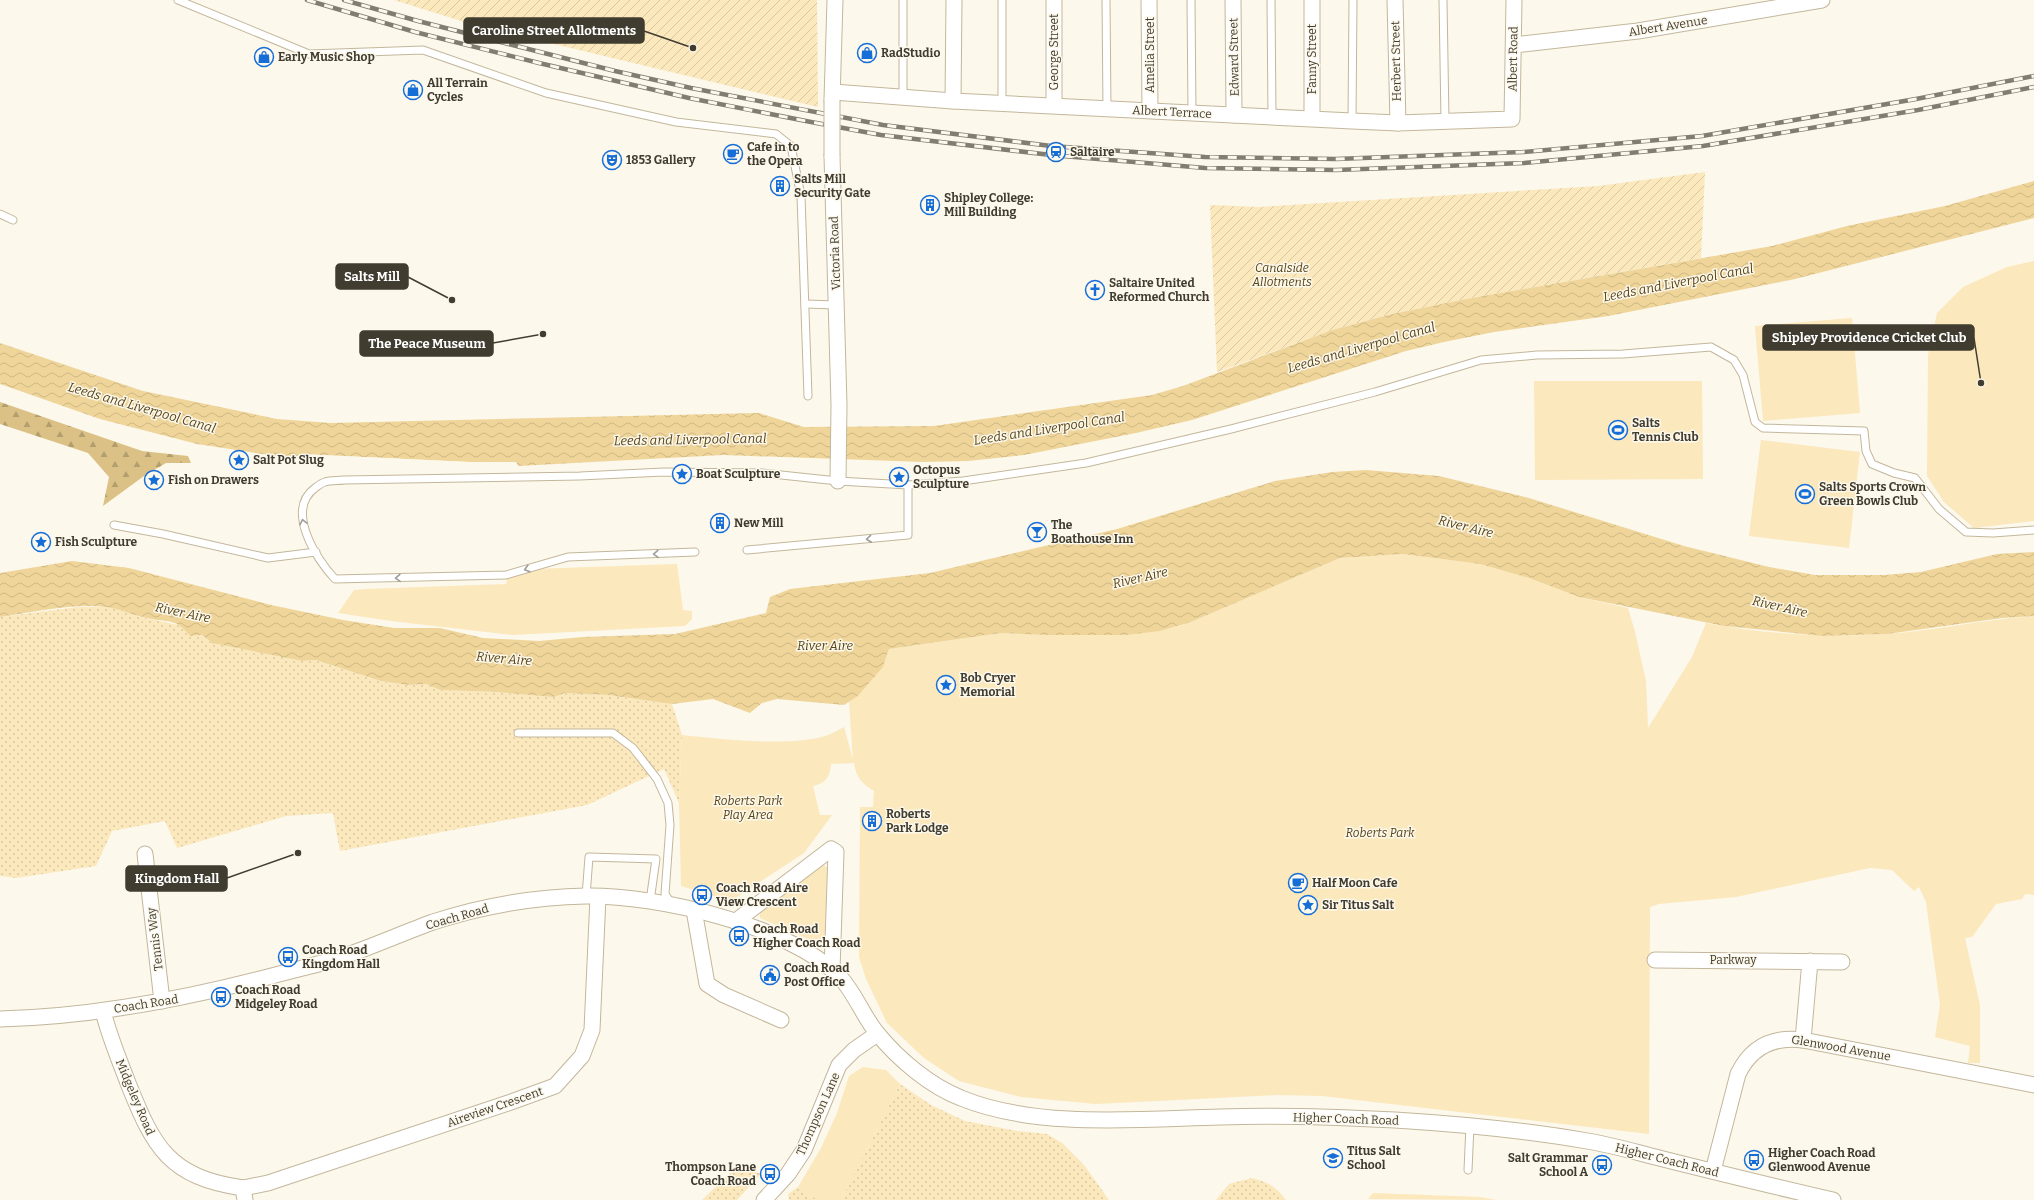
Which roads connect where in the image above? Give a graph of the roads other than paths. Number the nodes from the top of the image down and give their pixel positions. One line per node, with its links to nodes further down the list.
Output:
1 (178, 0): 36 (lane)
2 (835, 0): 19 (street, Victoria Road)
3 (903, 0): 20 (lane)
4 (954, 0): 21 (street)
5 (1002, 0): 22 (lane)
6 (1054, 0): 23 (street, George Street)
7 (1106, 0): 24 (lane)
8 (1149, 0): 25 (street, Amelia Street)
9 (1191, 0): 26 (lane)
10 (1233, 0): 27 (street, Edward Street)
11 (1271, 0): 28 (lane)
12 (1312, 0): 29 (street, Fanny Street)
13 (1353, 0): 31 (lane)
14 (1395, 0): 33 (street, Herbert Street)
15 (1443, 0): 32 (lane)
16 (1514, 0): 18 (street, Albert Road)
17 (1822, 0): 18 (street, Albert Avenue)
18 (1514, 45): 30 (street, Albert Road)
19 (832, 96): 20 (street, Albert Terrace); 37 (street, Victoria Road, bridge)
20 (903, 98): 21 (street, Albert Terrace)
21 (953, 101): 22 (street, Albert Terrace)
22 (1002, 103): 23 (street, Albert Terrace)
23 (1054, 105): 24 (street, Albert Terrace)
24 (1107, 109): 25 (street, Albert Terrace)
25 (1150, 110): 26 (street, Albert Terrace)
26 (1192, 113): 27 (street, Albert Terrace)
27 (1234, 115): 28 (street, Albert Terrace)
28 (1272, 116): 29 (street, Albert Terrace)
29 (1312, 118): 31 (street, Albert Terrace)
30 (1512, 119): 32 (street, Albert Terrace)
31 (1352, 121): 33 (street, Albert Terrace)
32 (1445, 121): 33 (street, Albert Terrace)
33 (1398, 123)
34 (0, 214): 35 (lane)
35 (13, 220)
36 (805, 304): 37 (lane); 38 (lane)
37 (836, 305): 39 (street, Victoria Road)
38 (808, 396)
39 (838, 478): 40 (lane); 44 (lane, one-way to 39)
40 (908, 485): 42 (lane); 43 (lane, one-way to 43)
41 (114, 525): 44 (lane)
42 (2034, 530)
43 (747, 550)
44 (316, 552): 45 (lane, one-way to 44)
45 (694, 552)
46 (518, 733): 50 (lane)
47 (145, 854): 57 (street, Tennis Way)
48 (592, 896): 49 (street, Coach Road); 49 (lane); 57 (street, Coach Road); 67 (street, Aireview Crescent)
49 (650, 901): 50 (street, Coach Road)
50 (671, 904): 51 (street, Coach Road)
51 (694, 910): 52 (street, Coach Road); 60 (street)
52 (736, 921): 56 (street, Coach Road); 56 (street)
53 (1655, 960): 54 (street, Parkway)
54 (1810, 961): 55 (street, Parkway); 62 (street)
55 (1842, 962)
56 (832, 970): 61 (street, Coach Road)
57 (162, 1001): 58 (street, Coach Road)
58 (103, 1011): 59 (street, Coach Road); 67 (street, Midgeley Road)
59 (0, 1019)
60 (781, 1020)
61 (877, 1034): 64 (street, Higher Coach Road); 68 (street, Thompson Lane)
62 (1803, 1040): 63 (street, Glenwood Avenue); 66 (street, Glenwood Avenue)
63 (2034, 1085)
64 (1470, 1126): 65 (lane); 66 (street, Higher Coach Road)
65 (1468, 1170)
66 (1713, 1171): 69 (street, Higher Coach Road)
67 (244, 1194)
68 (764, 1200)
69 (1833, 1200)

